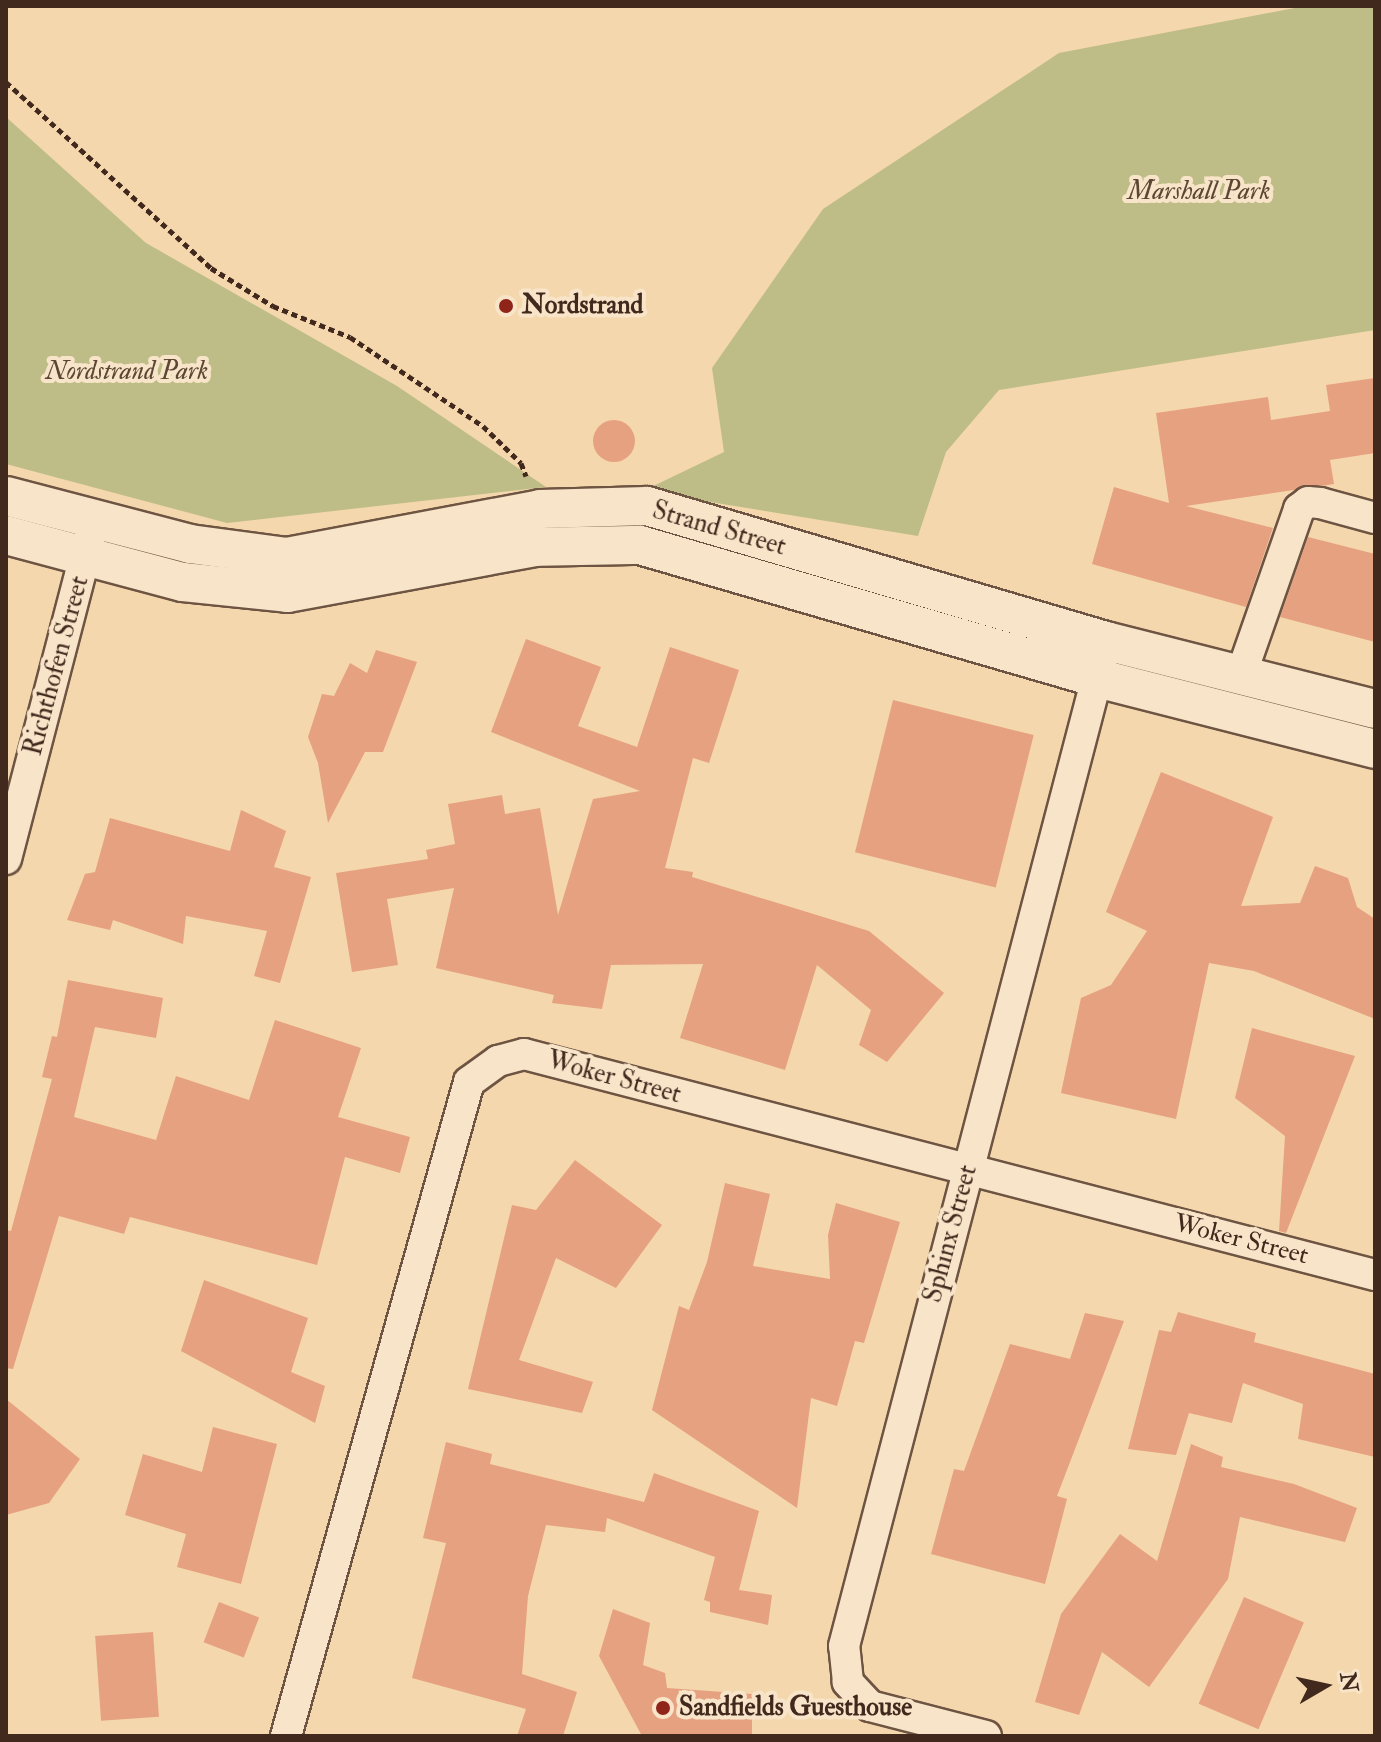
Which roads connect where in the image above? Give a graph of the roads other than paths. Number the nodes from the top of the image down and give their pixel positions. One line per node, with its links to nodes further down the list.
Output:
1 (6, 496): 2 (street, Strand Street)
2 (93, 518): 5 (street, Richthofen Street); 6 (street, Strand Street)
3 (1375, 518): 7 (street)
4 (6, 535): 5 (street, Strand Street)
5 (86, 555): 8 (street, Strand Street); 11 (street, Richthofen Street)
6 (1106, 641): 7 (street, Strand Street); 8 (street, Sphinx Street)
7 (1241, 675): 9 (street, Strand Street)
8 (1097, 678): 10 (street, Strand Street); 12 (street, Sphinx Street)
9 (1375, 709)
10 (1375, 749)
11 (6, 859)
12 (968, 1171): 13 (street, Woker Street); 14 (street, Woker Street); 15 (street, Sphinx Street)
13 (1375, 1275)
14 (286, 1736)
15 (986, 1736)

